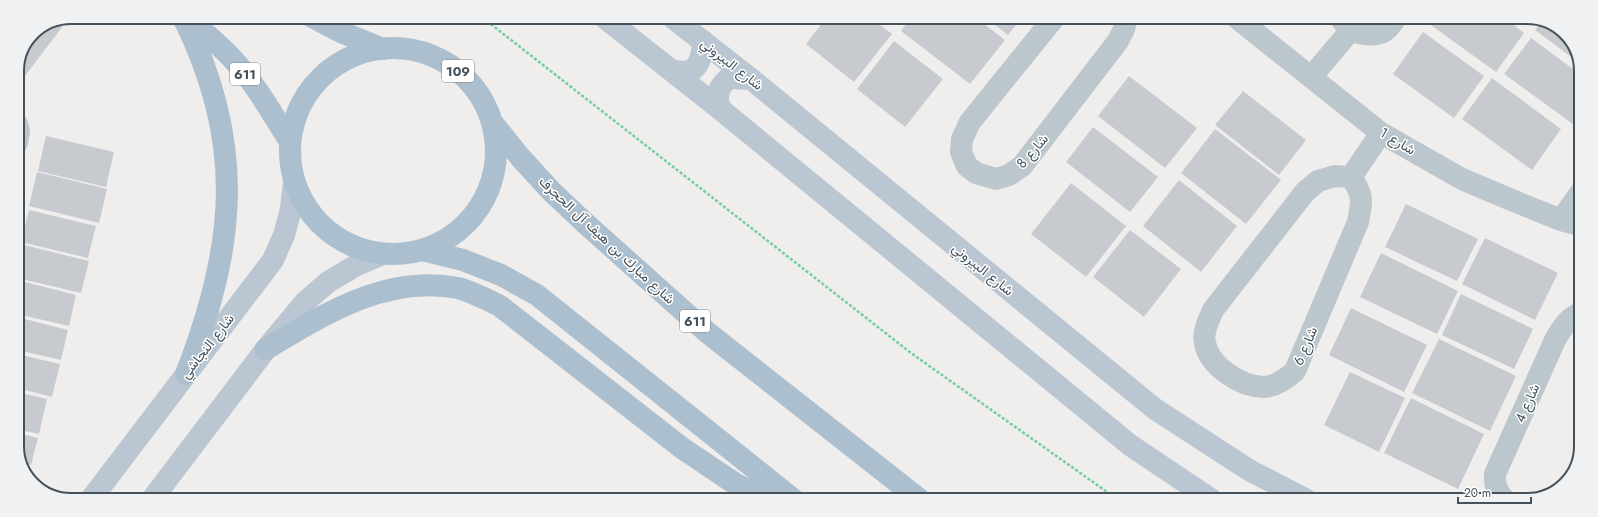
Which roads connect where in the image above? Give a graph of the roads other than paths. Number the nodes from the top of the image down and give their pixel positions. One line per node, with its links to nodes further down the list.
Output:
1 (186, 24): 28 (main road)
2 (195, 24): 19 (main road, 611)
3 (326, 24): 12 (main road)
4 (613, 24): 13 (street)
5 (681, 24): 11 (street, شارع البيروني)
6 (1049, 24): 7 (street, شارع 8)
7 (1125, 24)
8 (1246, 24): 14 (street, شارع 1)
9 (1391, 24): 10 (street)
10 (1346, 25): 14 (street)
11 (703, 41): 13 (street); 15 (street, شارع البيروني)
12 (383, 49): 17 (main road, 109); 19 (main road, 109)
13 (672, 70): 16 (street)
14 (1312, 76): 18 (street, شارع 1)
15 (751, 79): 16 (street); 35 (street, شارع البيروني)
16 (720, 109): 34 (street)
17 (492, 121): 24 (main road, 109); 33 (main road, شارع مبارك بن هيف آل الحجرف / 611)
18 (1381, 133): 20 (street); 23 (street, شارع 1)
19 (290, 142): 21 (main road, 109)
20 (1351, 177): 20 (street, شارع 6)
21 (294, 181): 25 (main road, 109); 28 (street, شارع النجاشي)
22 (1574, 210): 23 (street)
23 (1570, 222)
24 (422, 250): 25 (main road, 109); 32 (main road)
25 (383, 254): 27 (street)
26 (1574, 316): 36 (street, شارع 4)
27 (266, 349): 30 (street); 31 (main road)
28 (186, 374): 29 (street, شارع النجاشي)
29 (96, 493)
30 (157, 493)
31 (755, 493)
32 (784, 493)
33 (910, 493)
34 (1202, 493)
35 (1293, 493)
36 (1499, 493)

